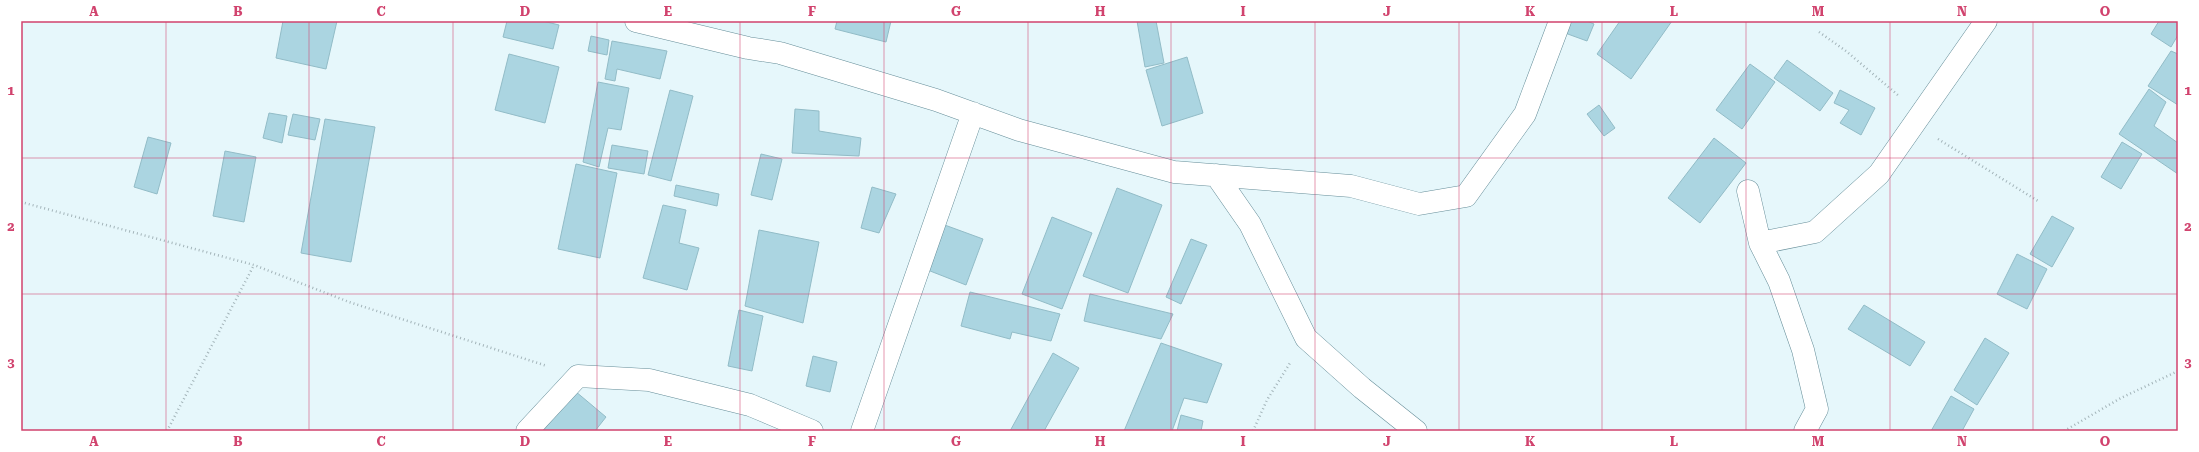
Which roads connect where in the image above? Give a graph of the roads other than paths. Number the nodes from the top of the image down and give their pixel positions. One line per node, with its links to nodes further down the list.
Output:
1 (636, 21): 4 (street)
2 (1560, 21): 5 (street)
3 (1986, 21): 7 (street)
4 (973, 113): 5 (street); 11 (street)
5 (1216, 175): 12 (street)
6 (1748, 191): 7 (street)
7 (1760, 243): 8 (street)
8 (1816, 409): 13 (street); 14 (street)
9 (527, 431): 10 (street)
10 (812, 431)
11 (862, 431)
12 (1416, 431)
13 (1806, 431)
14 (1818, 431)

